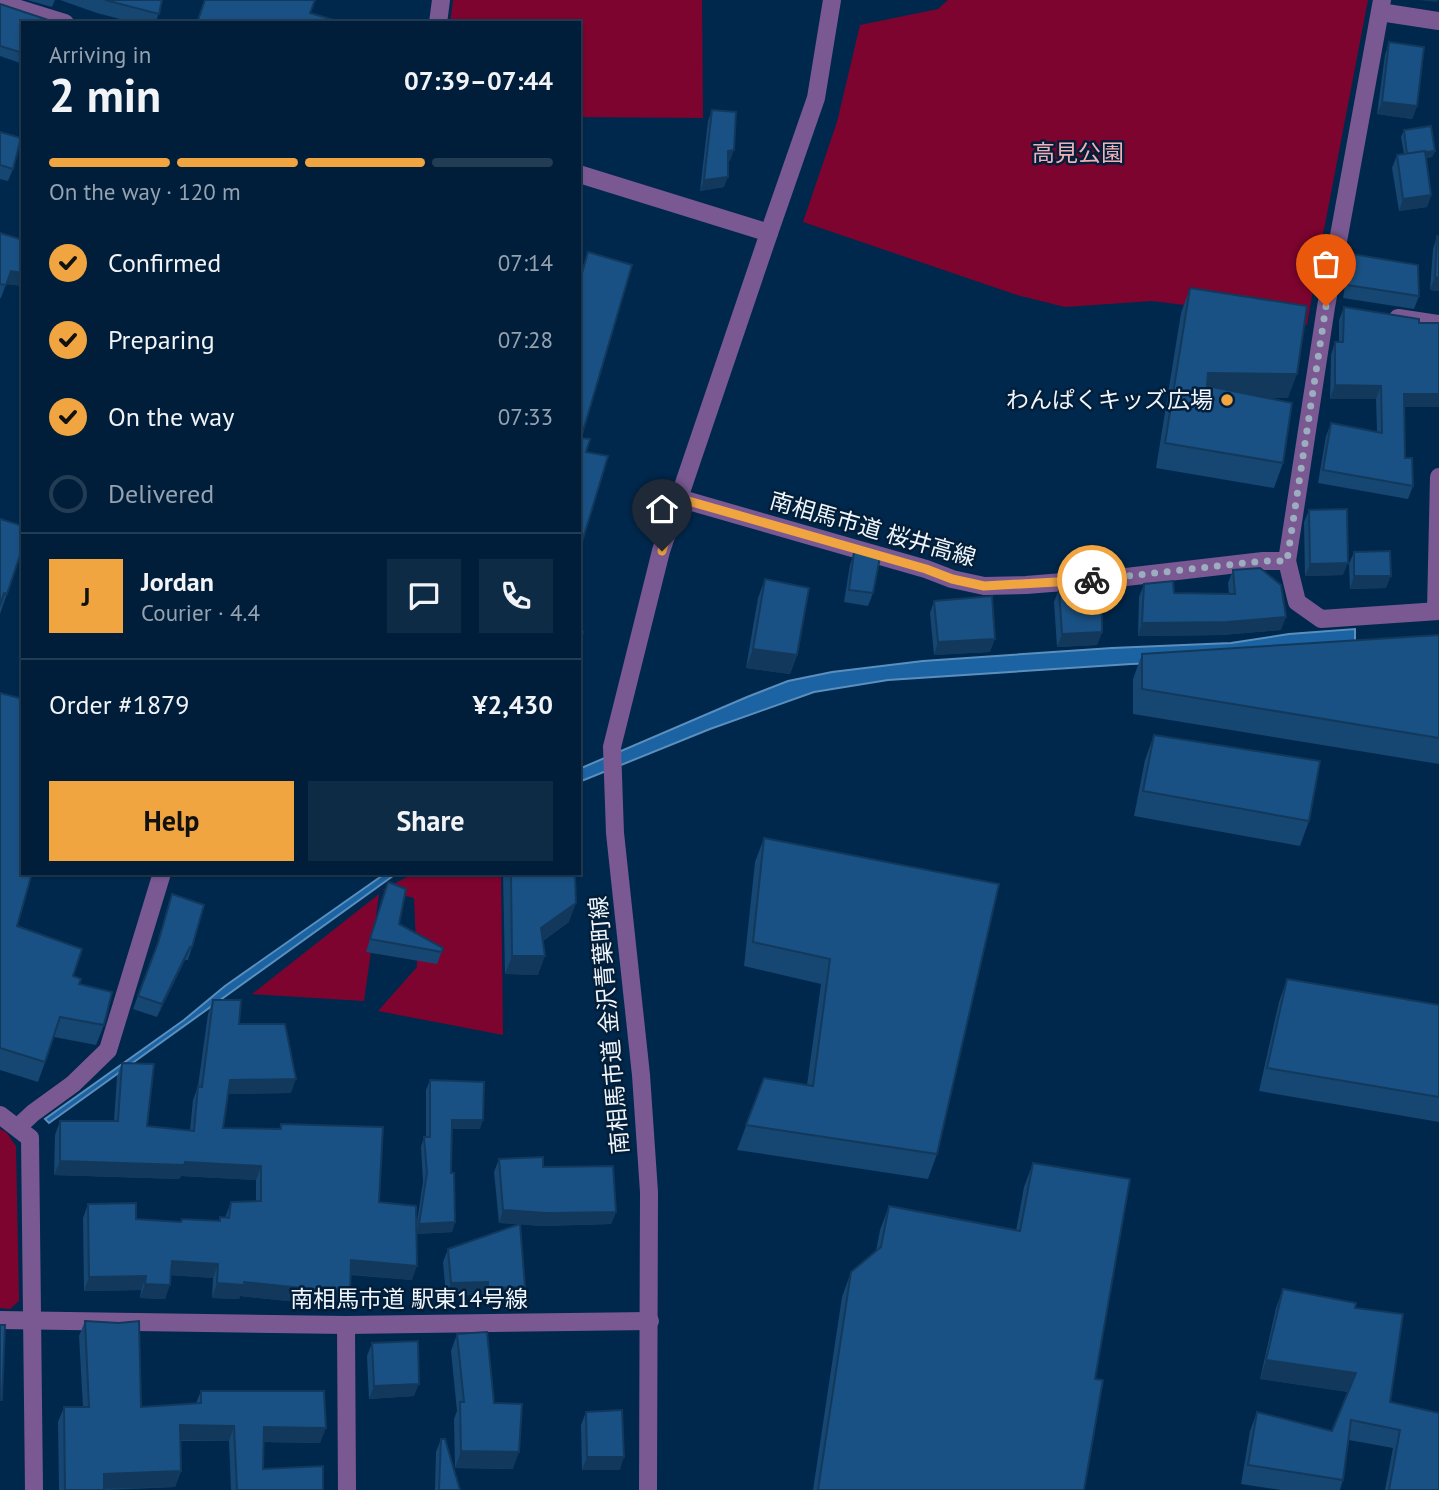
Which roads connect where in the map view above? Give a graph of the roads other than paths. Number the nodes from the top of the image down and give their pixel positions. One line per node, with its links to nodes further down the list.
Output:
1 (441, 0): 6 (street)
2 (832, 0): 9 (street, 南相馬市道 金沢青葉町線)
3 (0, 3): 5 (street)
4 (1381, 6): 7 (street); 14 (street)
5 (58, 21)
6 (438, 21)
7 (1439, 21)
8 (581, 175): 9 (street)
9 (769, 233): 13 (street, 南相馬市道 金沢青葉町線)
10 (1376, 314): 11 (street)
11 (1439, 324)
12 (1439, 477): 15 (street)
13 (678, 498): 14 (street, 南相馬市道 桜井高線); 21 (street, 南相馬市道 金沢青葉町線)
14 (1287, 561): 15 (street)
15 (1438, 611)
16 (161, 875): 18 (street)
17 (0, 1115): 18 (street)
18 (18, 1127): 20 (street)
19 (0, 1320): 20 (street, 南相馬市道 駅東14号線)
20 (32, 1321): 22 (street, 南相馬市道 駅東14号線); 23 (street)
21 (650, 1321): 22 (street, 南相馬市道 駅東14号線); 25 (street)
22 (346, 1325): 24 (street)
23 (34, 1490)
24 (347, 1490)
25 (648, 1490)

